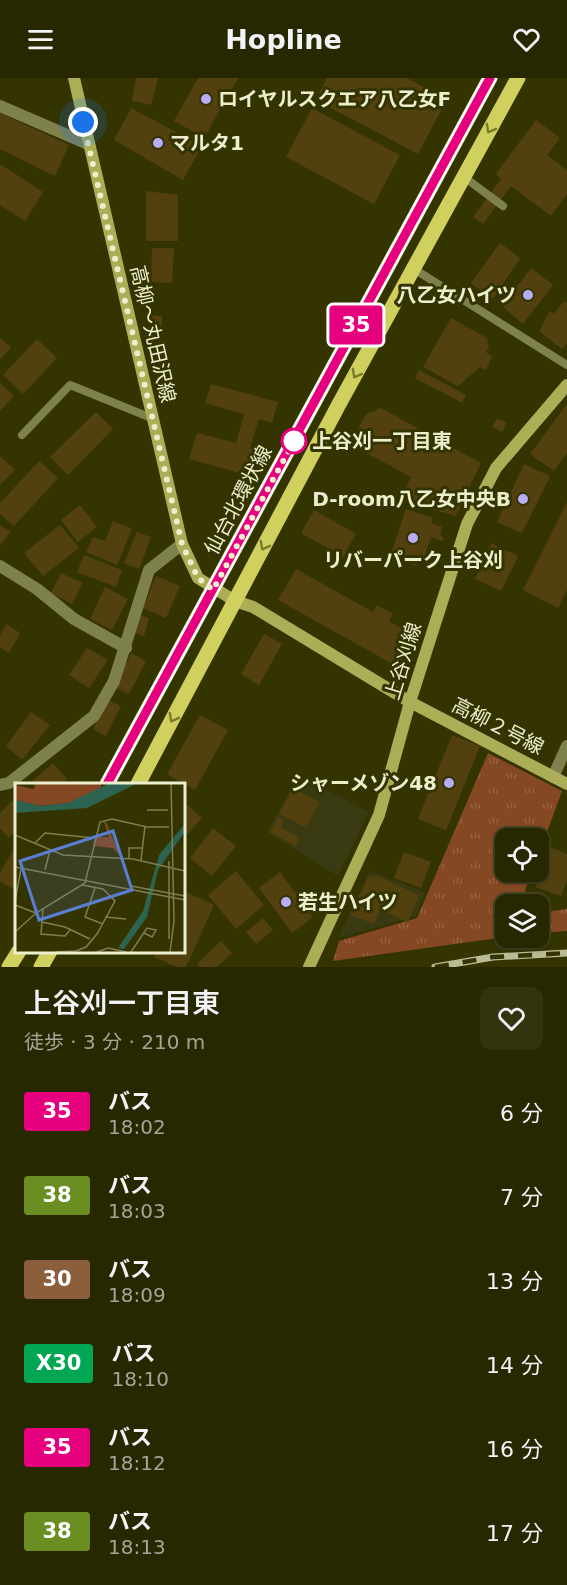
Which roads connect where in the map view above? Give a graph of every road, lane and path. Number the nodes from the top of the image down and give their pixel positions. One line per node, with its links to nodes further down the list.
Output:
1 (74, 78): 5 (street, 高柳～丸田沢線)
2 (490, 78): 15 (main road, 仙台北環状線)
3 (518, 78): 6 (main road, one-way to 6)
4 (0, 106): 5 (street)
5 (88, 144): 11 (street, 高柳～丸田沢線)
6 (464, 177): 7 (lane); 8 (main road)
7 (503, 206)
8 (414, 269): 9 (lane); 16 (main road, one-way to 16)
9 (567, 365)
10 (567, 385): 18 (street, 上谷刈線)
11 (154, 419): 12 (lane); 13 (street, 高柳～丸田沢線)
12 (22, 435)
13 (182, 544): 15 (street, 高柳～丸田沢線); 17 (street)
14 (0, 566): 17 (street)
15 (213, 590): 16 (street, 高柳２号線); 21 (main road, 仙台北環状線)
16 (235, 601): 18 (street, 高柳２号線); 22 (main road, one-way to 22)
17 (126, 648): 24 (street)
18 (410, 702): 20 (street, 高柳２号線); 29 (street, 上谷刈線)
19 (567, 746): 20 (street)
20 (554, 777): 23 (street, 高柳２号線)
21 (108, 783)
22 (139, 783)
23 (567, 784)
24 (0, 786)
25 (18, 952): 27 (main road)
26 (49, 952): 28 (main road)
27 (9, 967)
28 (41, 967)
29 (309, 967)

